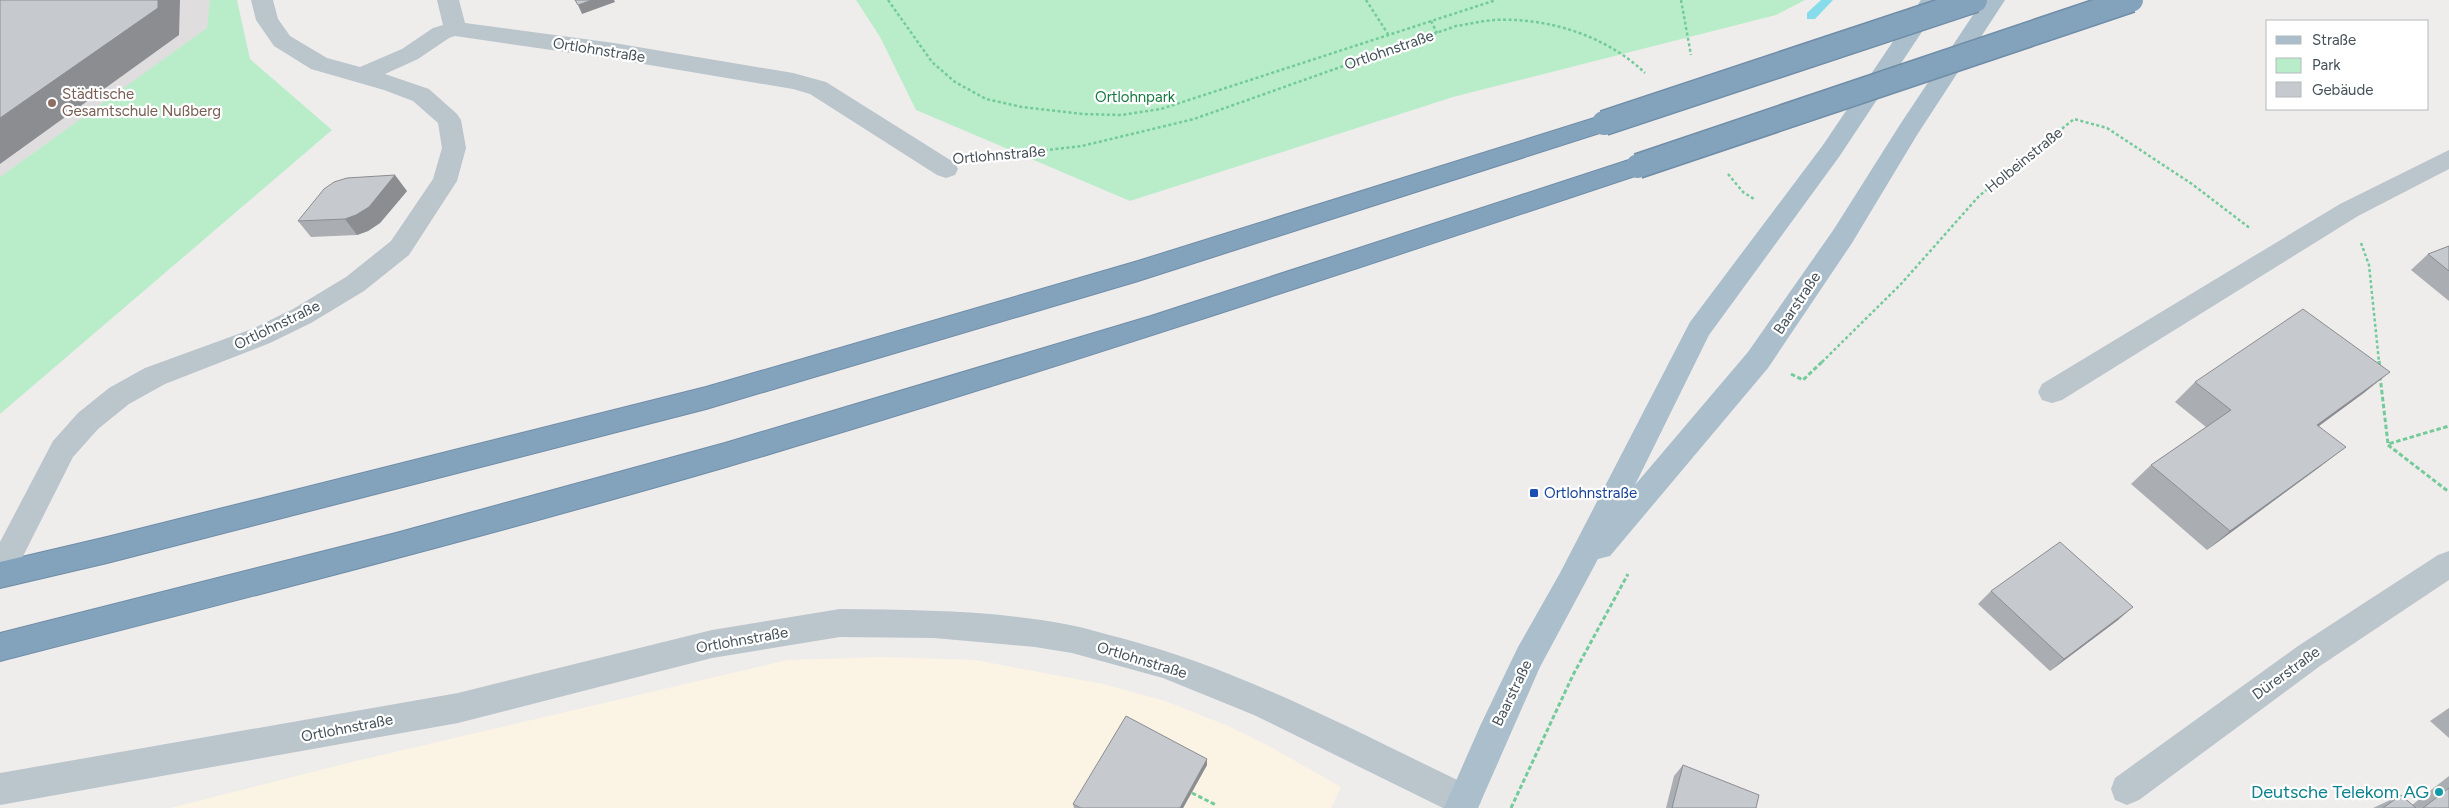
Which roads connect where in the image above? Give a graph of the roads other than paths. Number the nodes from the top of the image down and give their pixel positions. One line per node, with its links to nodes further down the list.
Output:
1 (262, 0): 8 (street, Ortlohnstraße)
2 (448, 0): 7 (street)
3 (1932, 0): 14 (main road, Baarstraße)
4 (1975, 0): 13 (highway, bridge)
5 (1994, 0): 14 (main road, Baarstraße)
6 (2131, 0): 15 (highway, bridge)
7 (454, 29): 8 (street); 10 (street, Ortlohnstraße)
8 (361, 76): 13 (street, Ortlohnstraße)
9 (2449, 159): 11 (street)
10 (939, 165)
11 (2052, 392)
12 (2449, 564): 17 (street, Dürerstraße)
13 (0, 573)
14 (1570, 583): 18 (main road, Baarstraße)
15 (0, 647)
16 (0, 789): 18 (street, Ortlohnstraße)
17 (2127, 789)
18 (1463, 804)

